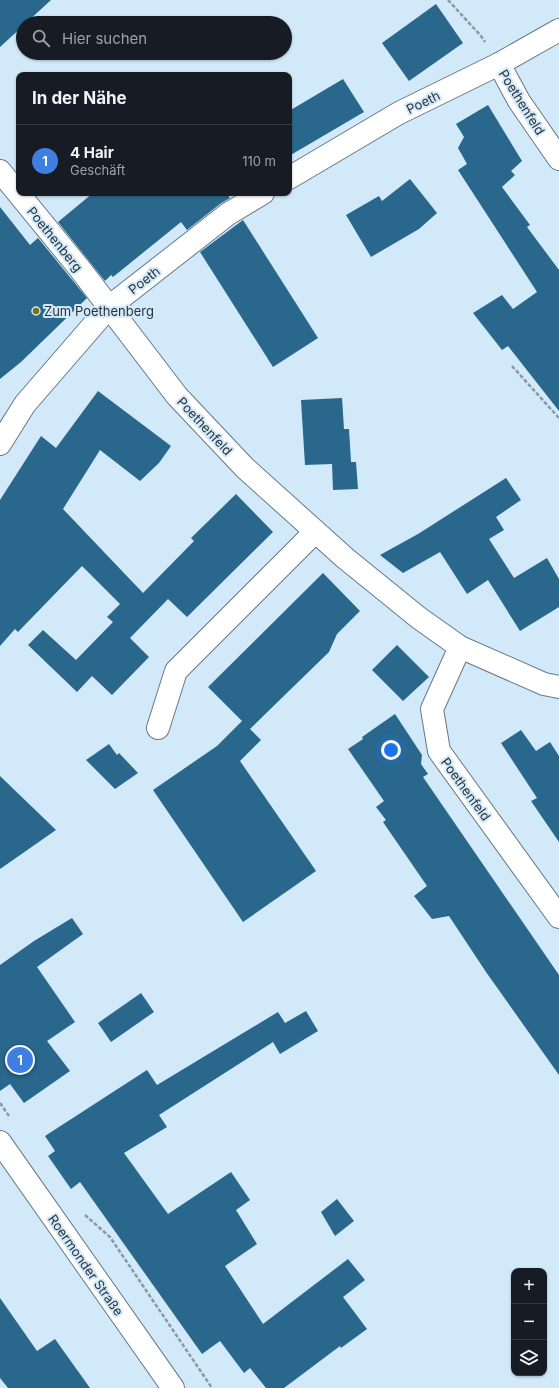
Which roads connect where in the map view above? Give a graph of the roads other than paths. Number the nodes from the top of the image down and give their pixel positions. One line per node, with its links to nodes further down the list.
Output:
1 (559, 30): 2 (street, Poeth)
2 (499, 64): 3 (street, Poethenfeld); 5 (street, Poeth)
3 (559, 159)
4 (0, 171): 6 (street, Poethenberg)
5 (292, 176)
6 (16, 191)
7 (20, 196): 9 (street, Poethenberg)
8 (258, 196): 9 (street, Poeth)
9 (109, 307): 10 (street, Poeth); 11 (street, Poethenfeld)
10 (0, 444)
11 (315, 532): 12 (street, Poethenfeld); 14 (street)
12 (460, 647): 13 (street, Poethenfeld); 15 (street, Poethenfeld)
13 (559, 688)
14 (158, 728)
15 (559, 917)
16 (0, 1142): 17 (street, Roermonder Straße)
17 (173, 1388)

